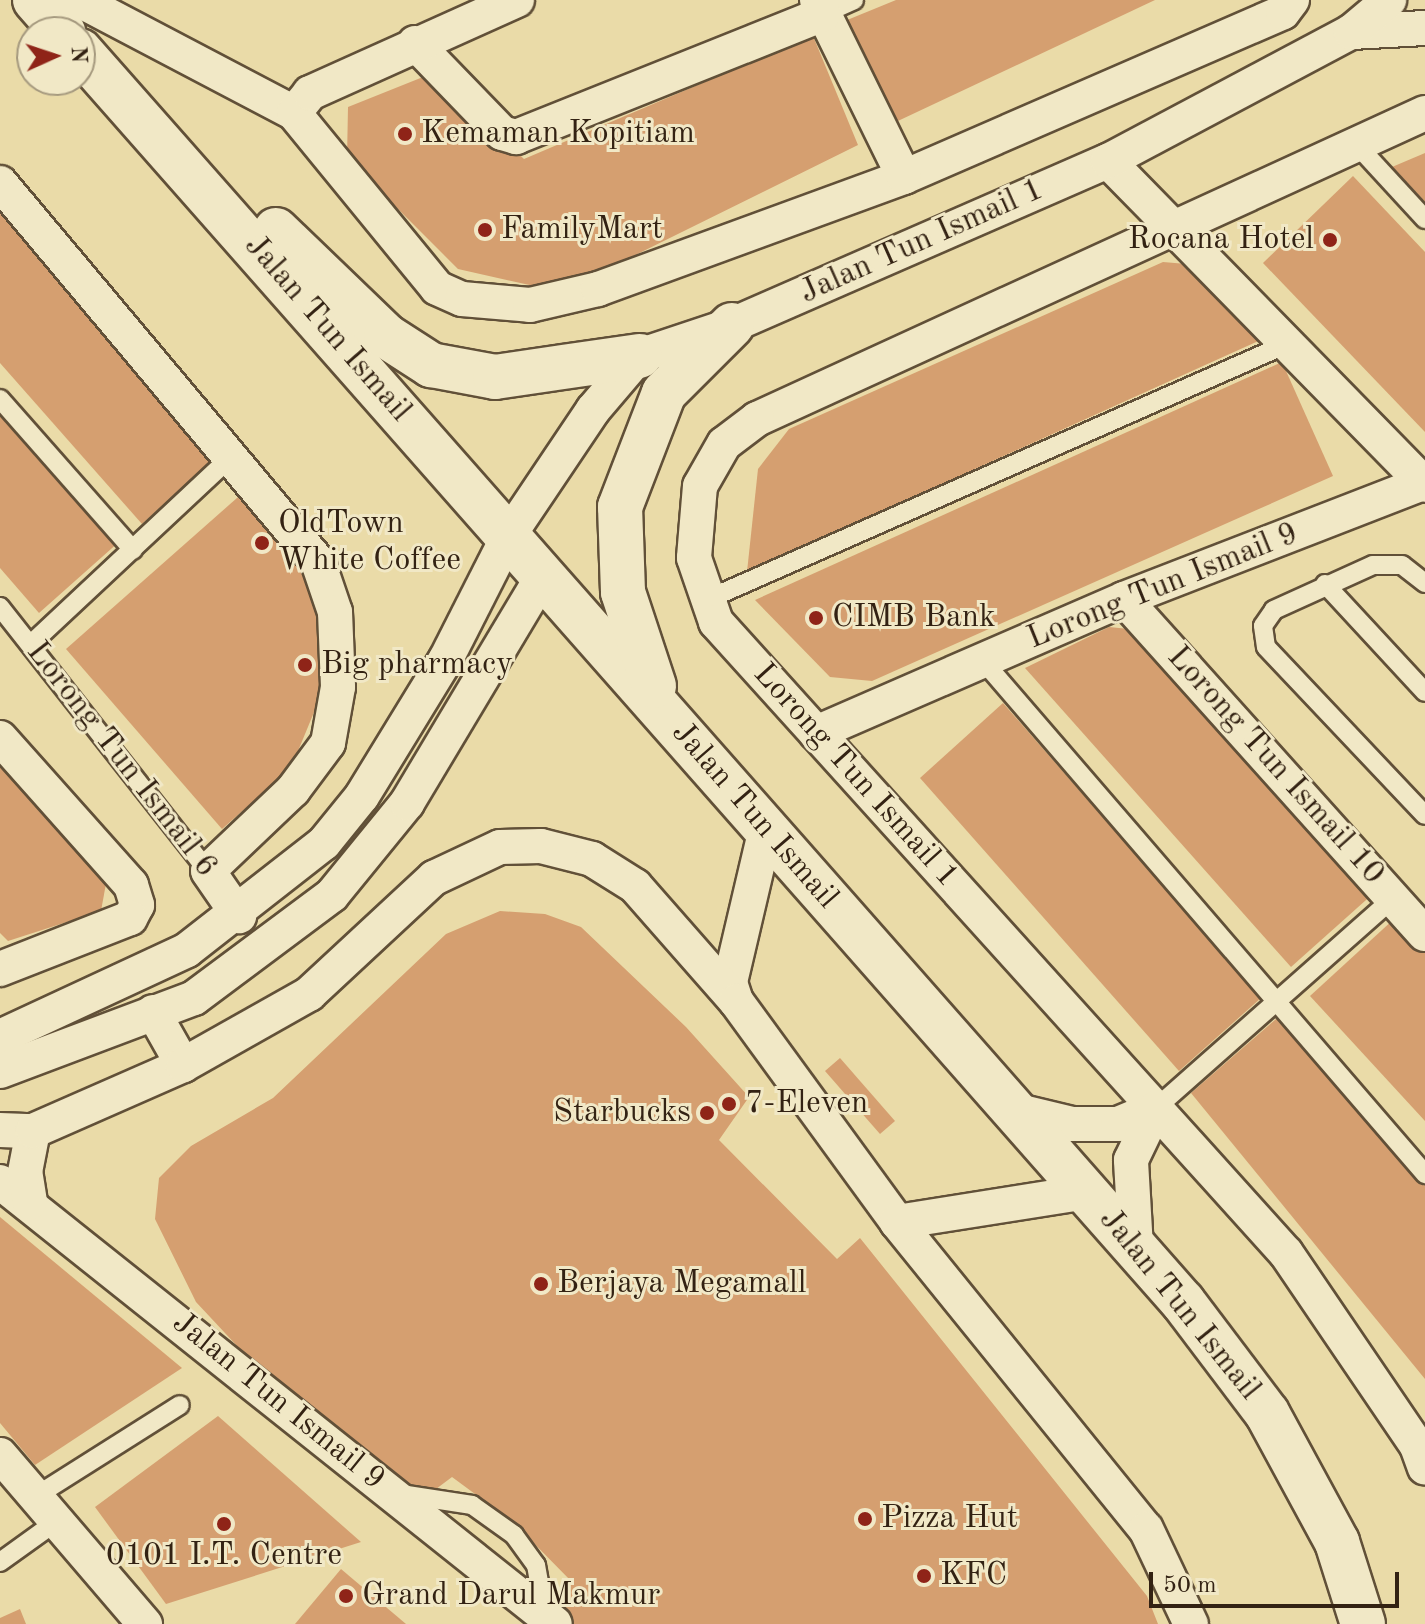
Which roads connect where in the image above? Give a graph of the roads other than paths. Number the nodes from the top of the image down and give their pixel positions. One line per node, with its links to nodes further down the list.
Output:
1 (35, 0): 9 (main road)
2 (79, 0): 14 (street)
3 (517, 0): 12 (street)
4 (854, 0): 8 (lane)
5 (1292, 0): 18 (street)
6 (1363, 0): 11 (street)
7 (1389, 0): 11 (street, Jalan Tun Ismail 1)
8 (820, 7): 12 (street); 18 (street)
9 (49, 16)
10 (1425, 28): 11 (street)
11 (1351, 32): 17 (street, Jalan Tun Ismail 1)
12 (415, 43): 14 (street)
13 (96, 69): 20 (main road, Jalan Tun Ismail)
14 (294, 113): 18 (street)
15 (1425, 113): 16 (street)
16 (1356, 144): 21 (lane); 22 (street)
17 (1108, 161): 22 (street); 23 (street, Jalan Tun Ismail 1)
18 (904, 177)
19 (0, 183): 27 (street)
20 (211, 197): 25 (main road); 29 (main road, Jalan Tun Ismail)
21 (1425, 219)
22 (1178, 226): 24 (street); 35 (street)
23 (732, 325): 25 (street, Jalan Tun Ismail 1); 40 (main road)
24 (1289, 343): 28 (street); 35 (lane)
25 (639, 356): 29 (street)
26 (0, 399): 30 (lane)
27 (233, 455): 30 (lane); 45 (street)
28 (1424, 484): 34 (street, Lorong Tun Ismail 9)
29 (509, 535): 31 (main road, Jalan Tun Ismail); 47 (street)
30 (133, 550): 37 (lane)
31 (544, 574): 40 (main road, Jalan Tun Ismail); 52 (street)
32 (1425, 583): 33 (lane)
33 (1325, 584): 39 (lane); 43 (lane)
34 (1124, 599): 38 (street, Lorong Tun Ismail 9); 46 (street, Lorong Tun Ismail 10)
35 (704, 601): 41 (street, Lorong Tun Ismail 1)
36 (0, 607): 37 (lane, Lorong Tun Ismail 6)
37 (32, 643): 45 (lane, Lorong Tun Ismail 6)
38 (984, 662): 41 (street, Lorong Tun Ismail 9); 51 (lane)
39 (1425, 692)
40 (673, 724): 44 (main road, Jalan Tun Ismail)
41 (816, 733): 56 (street, Lorong Tun Ismail 1)
42 (0, 738): 49 (street)
43 (1425, 815)
44 (766, 829): 50 (street); 57 (main road, Jalan Tun Ismail)
45 (208, 871): 47 (street, Lorong Tun Ismail 6)
46 (1393, 898): 48 (street, Lorong Tun Ismail 10); 51 (lane)
47 (239, 916): 53 (street)
48 (1425, 934)
49 (0, 969)
50 (736, 1001): 54 (street); 63 (street)
51 (1277, 1004): 56 (lane); 59 (lane)
52 (153, 1012): 54 (street); 55 (street)
53 (0, 1037)
54 (183, 1065): 58 (street)
55 (0, 1071)
56 (1156, 1108): 57 (street); 64 (street); 66 (street, Lorong Tun Ismail 1)
57 (1014, 1110): 61 (main road, Jalan Tun Ismail)
58 (17, 1131): 62 (street)
59 (1425, 1174)
60 (0, 1182): 62 (street, Jalan Tun Ismail 9)
61 (1086, 1192): 63 (street); 64 (main road, Jalan Tun Ismail)
62 (30, 1202): 70 (street, Jalan Tun Ismail 9)
63 (897, 1222): 72 (street)
64 (1136, 1248): 73 (main road, Jalan Tun Ismail)
65 (180, 1405): 68 (lane)
66 (1422, 1450)
67 (0, 1455): 68 (street)
68 (47, 1509): 69 (lane); 71 (street)
69 (0, 1562)
70 (550, 1620)
71 (145, 1624)
72 (1191, 1624)
73 (1363, 1624)

